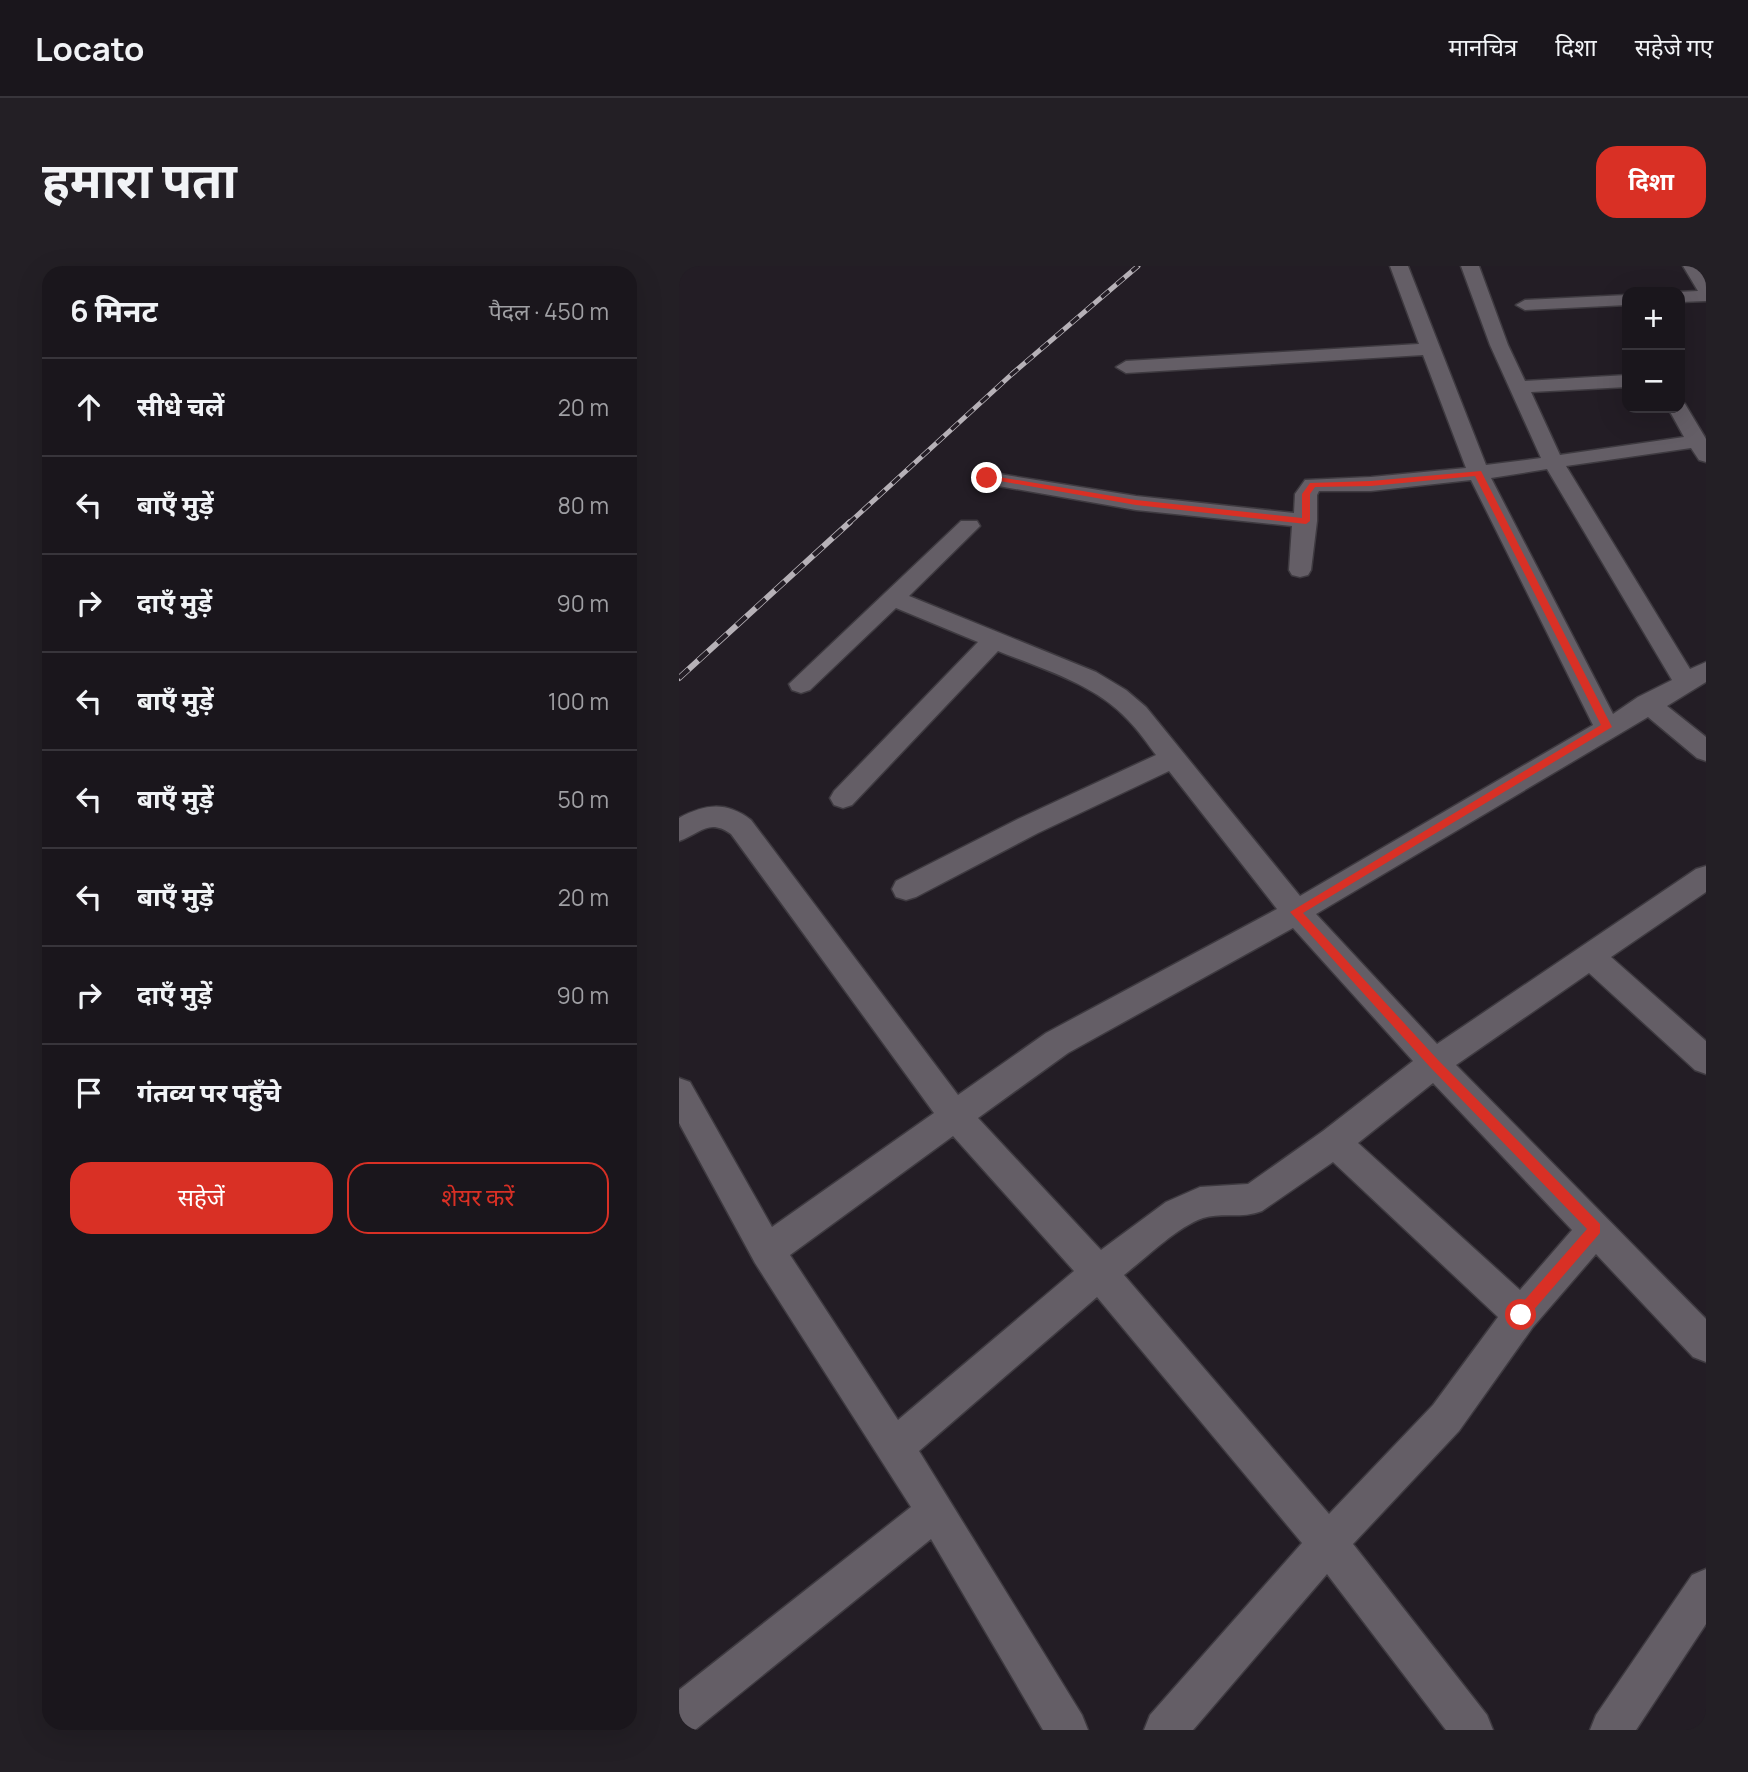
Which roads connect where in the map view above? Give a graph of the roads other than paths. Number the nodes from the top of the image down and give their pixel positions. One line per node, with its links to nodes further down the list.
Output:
1 (1399, 266): 9 (street)
2 (1470, 266): 12 (street)
3 (1692, 266): 4 (street)
4 (1706, 290)
5 (1706, 296): 6 (street)
6 (1685, 297)
7 (1622, 300): 8 (street)
8 (1525, 305)
9 (1430, 349): 10 (street); 16 (street)
10 (1126, 367)
11 (1622, 381): 12 (street)
12 (1519, 387): 15 (street)
13 (1681, 413): 14 (street)
14 (1701, 449): 15 (street)
15 (1553, 462): 16 (street); 23 (street)
16 (1478, 473): 18 (street); 26 (street)
17 (987, 478): 18 (street)
18 (1306, 521): 20 (street)
19 (969, 526): 21 (street)
20 (1300, 570)
21 (892, 598): 22 (street); 24 (street)
22 (995, 639): 28 (street); 29 (street)
23 (1696, 676): 25 (street)
24 (801, 684)
25 (1647, 703): 26 (street); 27 (street)
26 (1607, 727): 33 (street)
27 (1706, 751)
28 (1172, 758): 32 (street); 33 (street)
29 (843, 798)
30 (679, 830): 38 (street)
31 (1706, 877): 34 (street)
32 (906, 889)
33 (1296, 912): 36 (street); 38 (street)
34 (1591, 957): 35 (street); 36 (street)
35 (1706, 1060)
36 (1434, 1063): 39 (street); 40 (street)
37 (679, 1092): 41 (street)
38 (955, 1116): 41 (street); 42 (street)
39 (1334, 1142): 42 (street); 43 (street)
40 (1595, 1229): 43 (street); 44 (street)
41 (767, 1251): 45 (street)
42 (1099, 1273): 45 (street); 47 (street)
43 (1521, 1315): 47 (street)
44 (1706, 1344)
45 (894, 1448): 46 (street)
46 (936, 1511): 49 (street); 50 (street)
47 (1328, 1543): 51 (street); 52 (street)
48 (1706, 1589): 53 (street)
49 (679, 1716)
50 (1067, 1730)
51 (1165, 1730)
52 (1472, 1730)
53 (1611, 1730)

